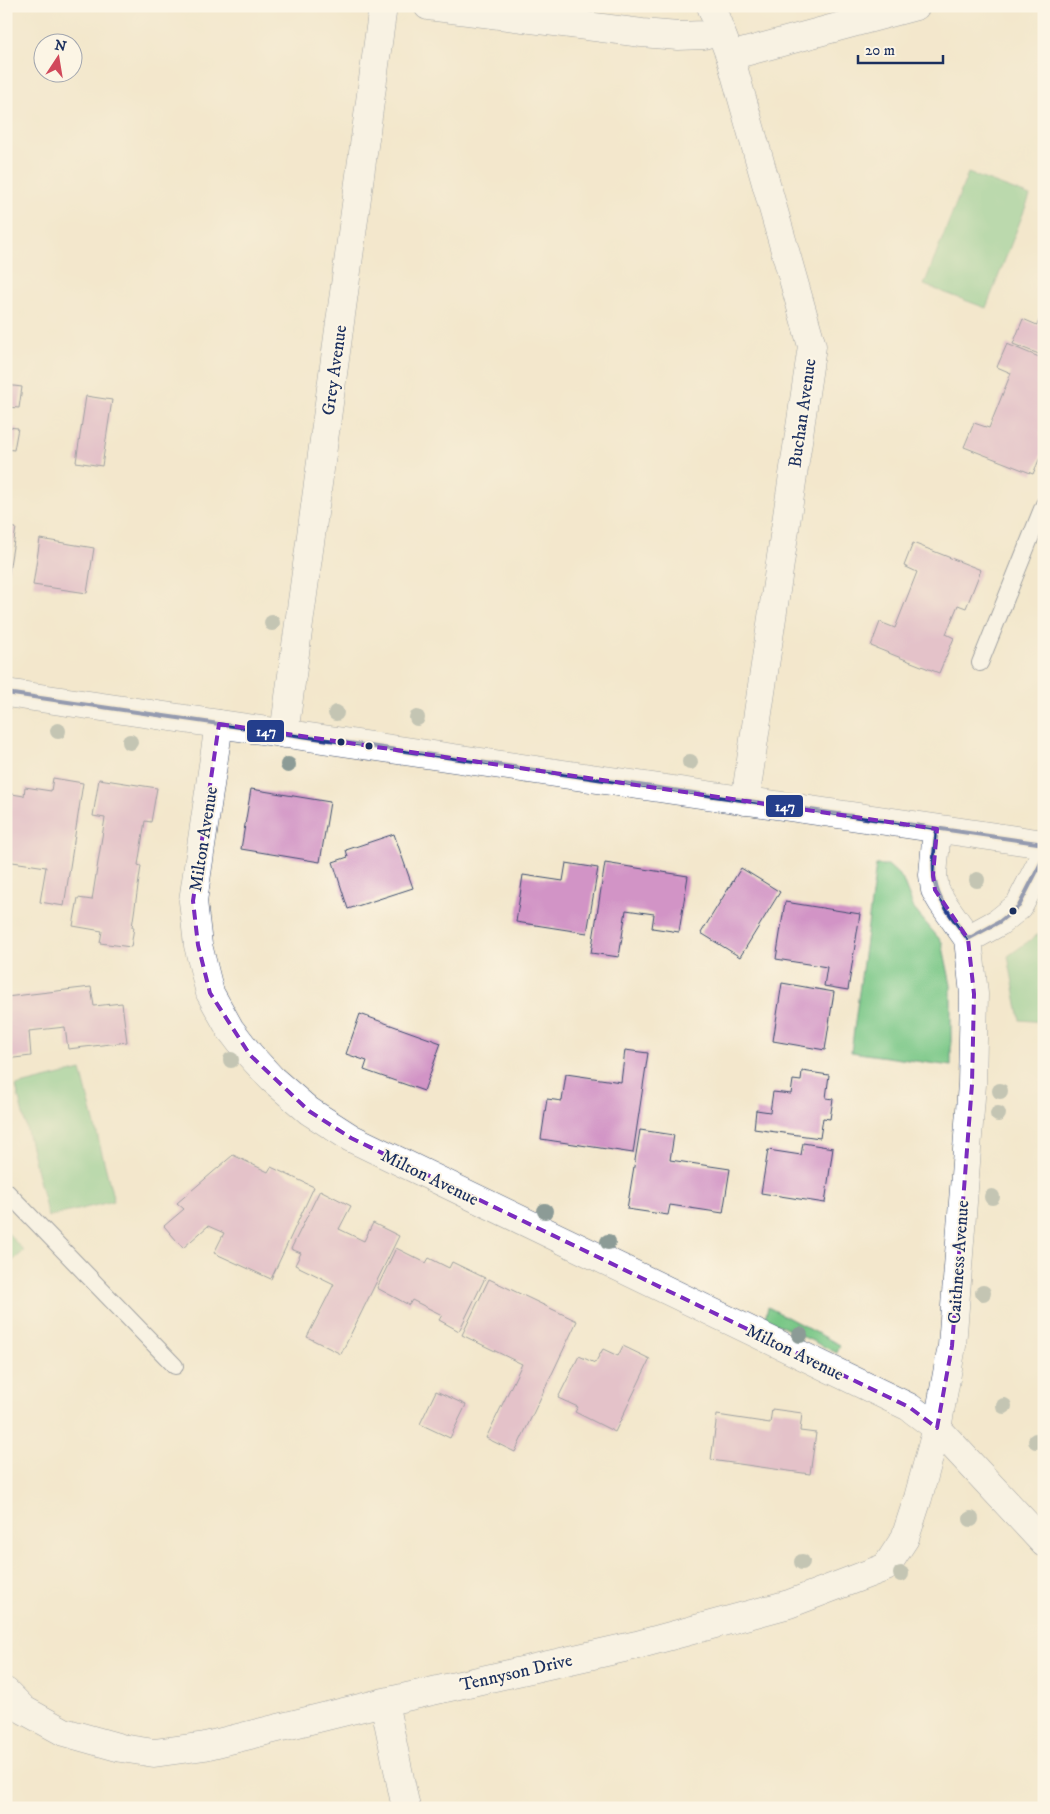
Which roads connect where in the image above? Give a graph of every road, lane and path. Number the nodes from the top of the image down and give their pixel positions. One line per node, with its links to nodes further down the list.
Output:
1 (383, 6): 10 (street, Grey Avenue)
2 (428, 6): 4 (street)
3 (916, 6): 5 (street)
4 (715, 18): 5 (street, Buchan Avenue)
5 (730, 56): 11 (street, Buchan Avenue)
6 (1044, 504): 7 (lane)
7 (980, 663)
8 (6, 693): 9 (street)
9 (219, 724): 10 (street); 18 (street, Milton Avenue)
10 (284, 734): 11 (street)
11 (745, 801): 12 (street)
12 (937, 829): 13 (street); 15 (street, Caithness Avenue)
13 (1044, 844)
14 (1044, 857): 15 (street)
15 (968, 938): 18 (street, Caithness Avenue)
16 (6, 1191): 17 (lane)
17 (176, 1366)
18 (937, 1428): 19 (street); 21 (street, Tennyson Drive)
19 (1044, 1543)
20 (6, 1692): 21 (street, Tennyson Drive)
21 (384, 1702): 22 (street)
22 (406, 1808)

